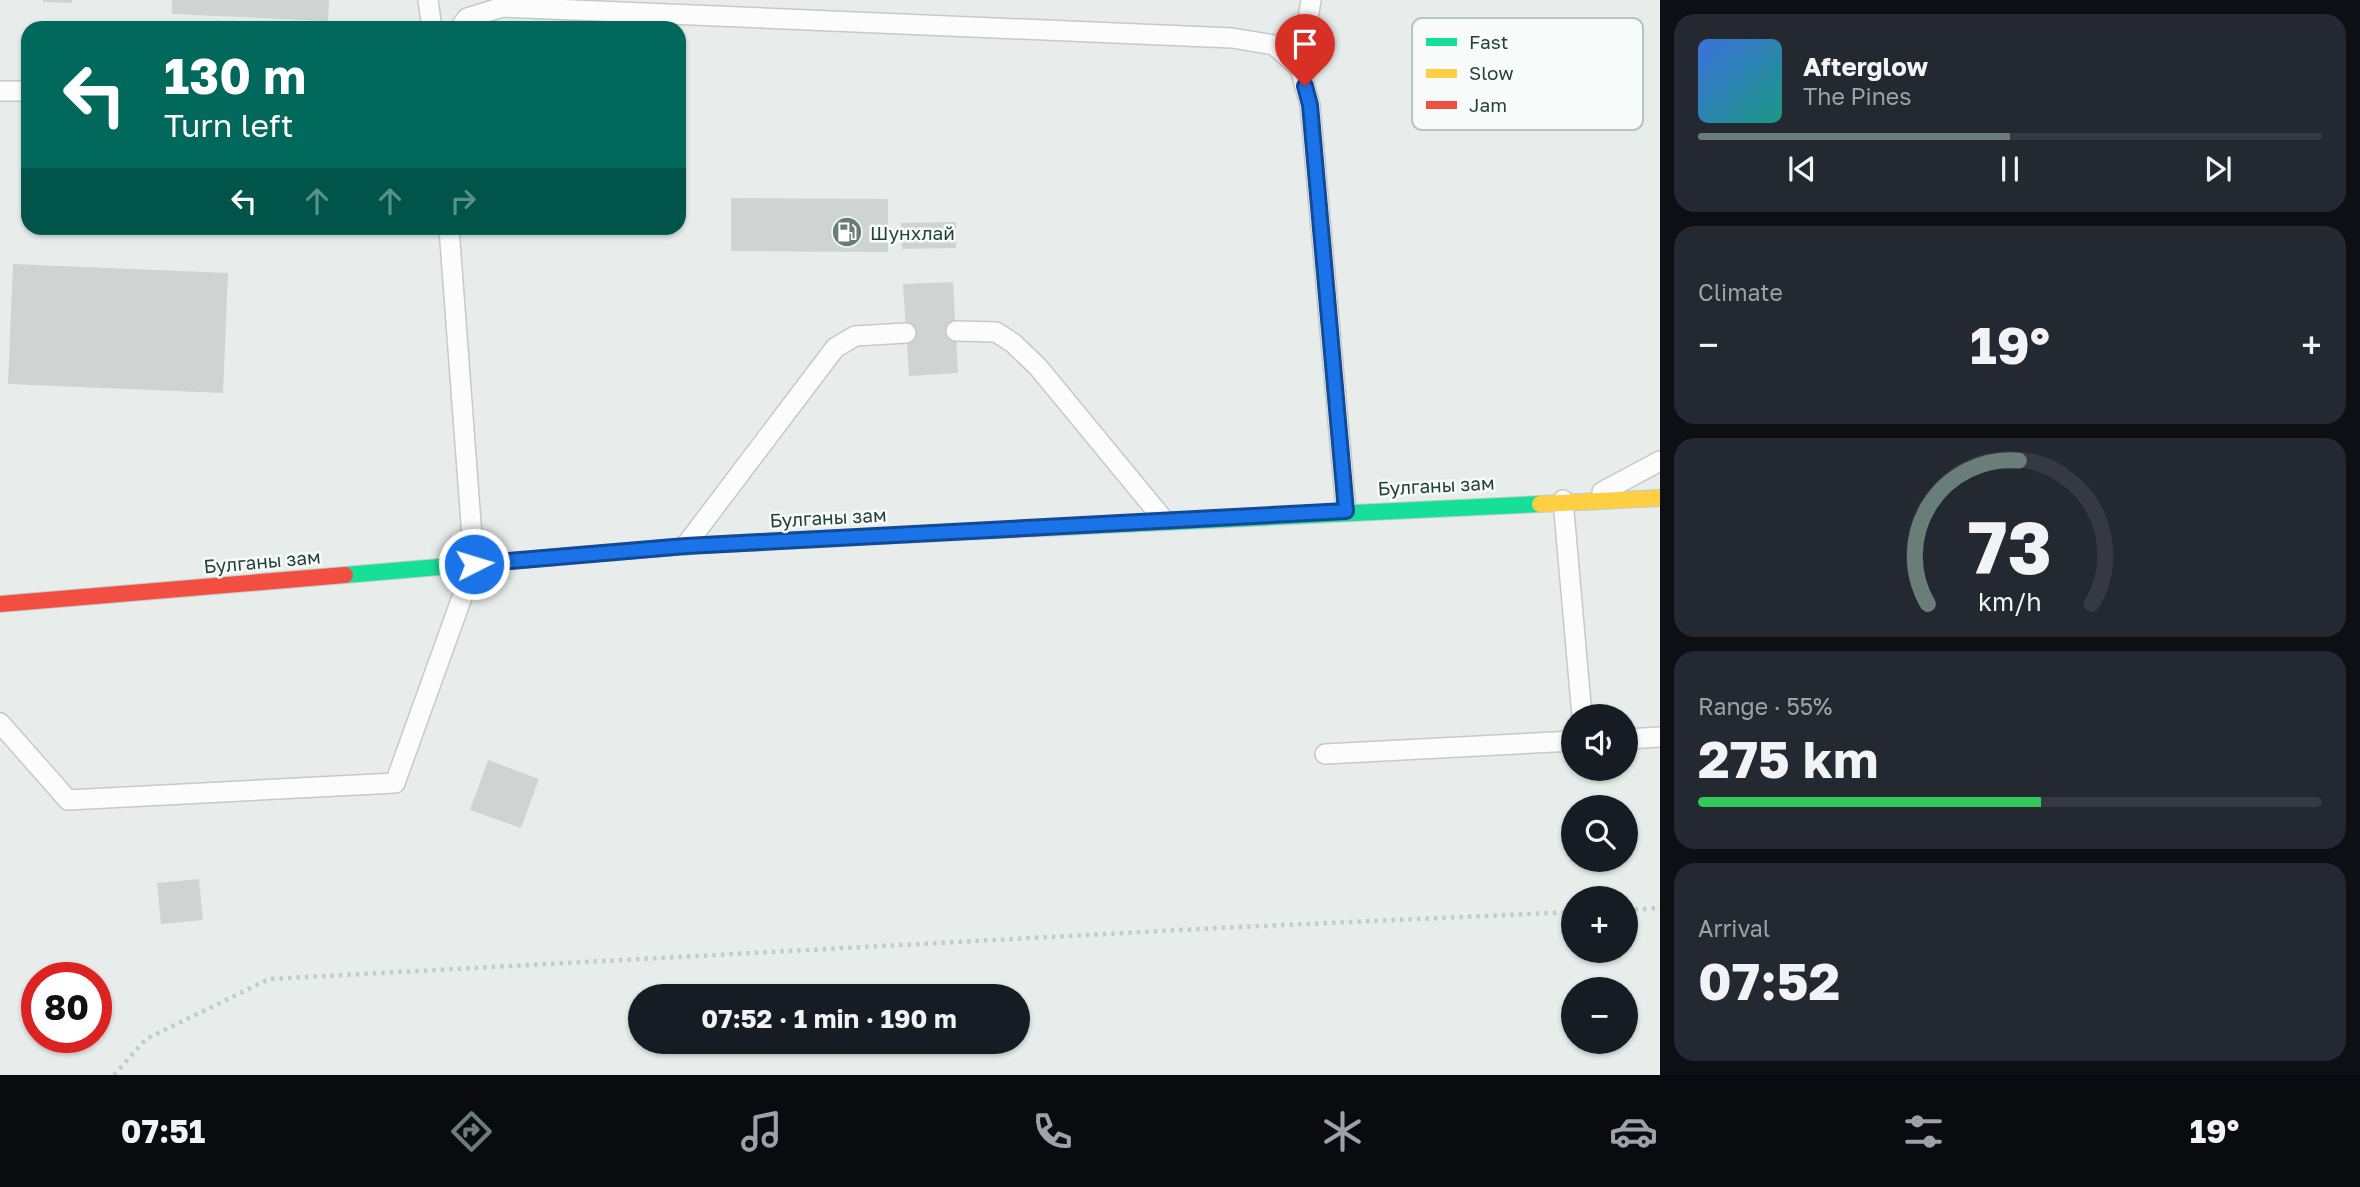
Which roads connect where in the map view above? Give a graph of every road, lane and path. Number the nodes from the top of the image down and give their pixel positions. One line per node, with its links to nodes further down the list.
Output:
1 (428, 0): 3 (lane)
2 (1311, 0): 5 (lane)
3 (431, 21)
4 (465, 21): 5 (lane)
5 (1300, 68): 15 (lane)
6 (0, 91): 7 (lane)
7 (21, 91)
8 (450, 235): 18 (lane)
9 (956, 331): 16 (lane)
10 (906, 333): 17 (lane)
11 (1660, 461): 13 (lane)
12 (1660, 498): 13 (highway, Булганы зам)
13 (1589, 499): 14 (highway, Булганы зам)
14 (1563, 500): 15 (highway, Булганы зам); 20 (lane)
15 (1346, 511): 16 (highway, Булганы зам)
16 (1164, 520): 17 (highway, Булганы зам)
17 (686, 546): 18 (highway, Булганы зам)
18 (474, 564): 19 (highway, Булганы зам); 21 (lane)
19 (0, 604)
20 (1581, 704)
21 (0, 723)
22 (1660, 737): 23 (lane)
23 (1638, 738)
24 (1561, 742): 25 (lane)
25 (1325, 754)
26 (1660, 908): 27 (path)
27 (1638, 909)
28 (1561, 913): 29 (path)
29 (114, 1075)

